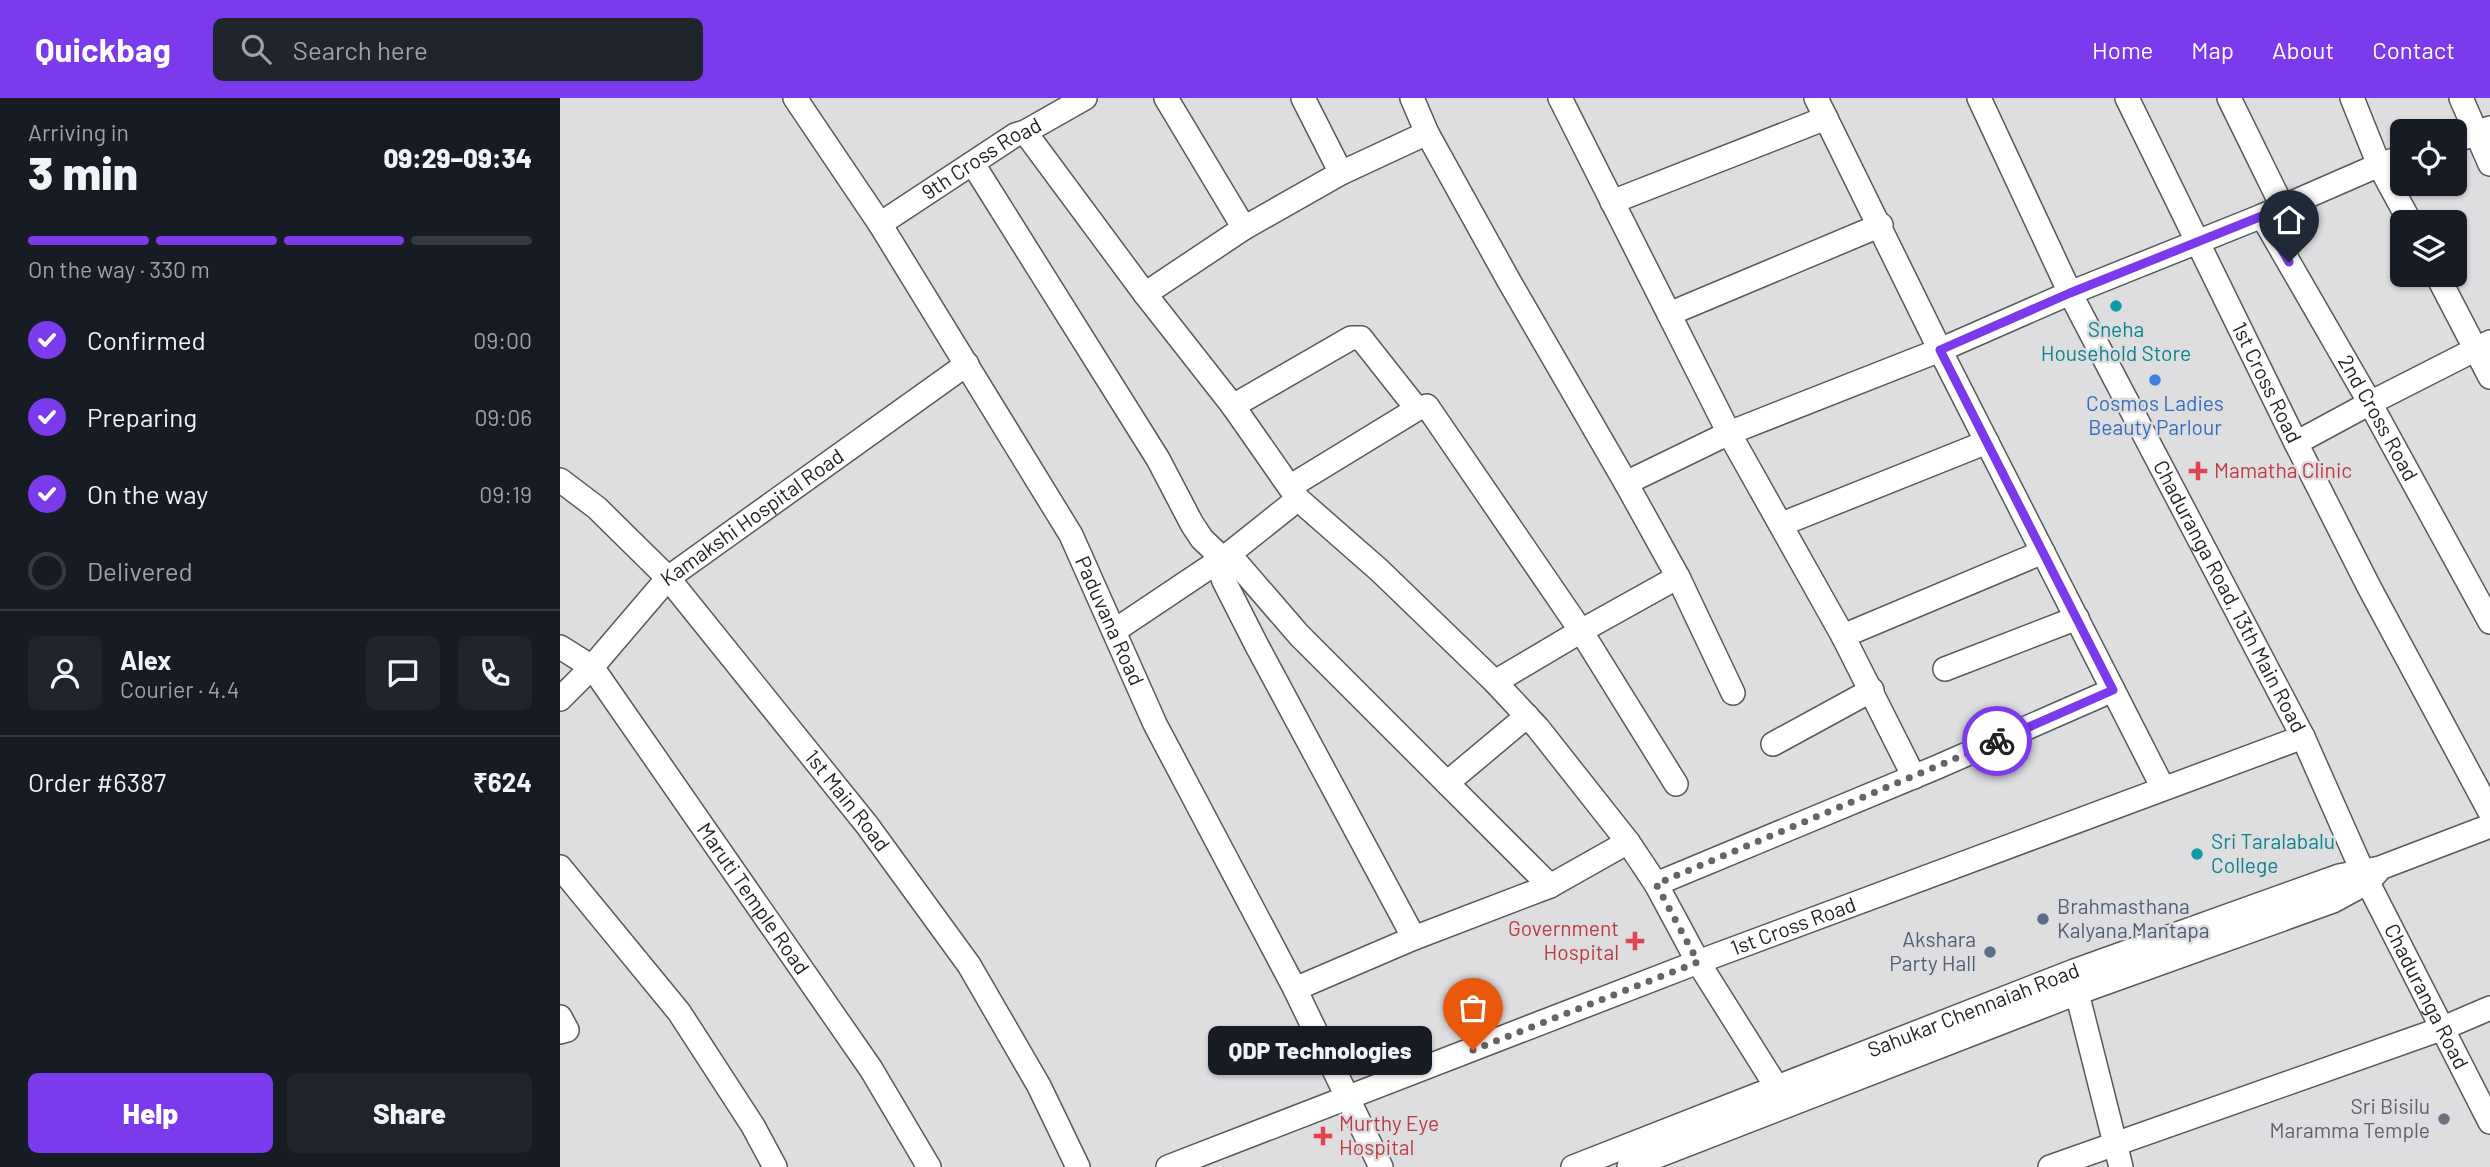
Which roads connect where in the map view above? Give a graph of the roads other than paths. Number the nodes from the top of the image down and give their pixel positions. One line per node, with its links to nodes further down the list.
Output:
1 (1085, 98): 13 (street, 9th Cross Road)
2 (1166, 98): 26 (street)
3 (1303, 98): 20 (street)
4 (1412, 98): 14 (street)
5 (1560, 98): 21 (street)
6 (1979, 98): 29 (street, Chaduranga Road, 13th Main Road)
7 (2127, 98): 27 (street, 1st Cross Road)
8 (2229, 98): 23 (street, 2nd Cross Road)
9 (2352, 98): 19 (street)
10 (2461, 98): 15 (street)
11 (804, 101): 24 (street, Paduvana Road)
12 (1821, 108): 21 (street); 25 (street)
13 (1025, 132): 17 (street, 9th Cross Road); 30 (street)
14 (1427, 133): 20 (street); 43 (street)
15 (2474, 135): 18 (street)
16 (2390, 162): 19 (street)
17 (972, 164): 24 (street, 9th Cross Road); 47 (street)
18 (2490, 164)
19 (2379, 165): 22 (street); 23 (street)
20 (1340, 173): 26 (street)
21 (1612, 202): 31 (street)
22 (2403, 210)
23 (2272, 211): 27 (street); 36 (street, 2nd Cross Road)
24 (880, 224): 34 (street, Paduvana Road)
25 (1881, 225): 31 (street); 33 (street)
26 (1244, 228): 30 (street)
27 (2199, 241): 29 (street); 41 (street, 1st Cross Road)
28 (2445, 287): 32 (street)
29 (2070, 293): 33 (street); 64 (street, Chaduranga Road, 13th Main Road)
30 (1145, 294): 37 (street)
31 (1669, 314): 39 (street)
32 (2483, 346): 35 (street); 36 (street)
33 (1940, 350): 39 (street); 40 (street)
34 (967, 363): 48 (street, Kamakshi Hospital Road); 52 (street, Paduvana Road)
35 (2490, 377)
36 (2370, 403): 41 (street); 51 (street, 2nd Cross Road)
37 (1233, 406): 38 (street); 44 (street)
38 (1418, 409): 44 (street); 53 (street)
39 (1729, 433): 43 (street); 45 (street)
40 (1987, 442): 45 (street); 46 (street)
41 (2295, 443): 70 (street, 1st Cross Road)
42 (560, 480): 48 (street, 1st Main Road)
43 (1626, 484): 49 (street)
44 (1294, 492): 47 (street); 58 (street)
45 (1782, 524): 54 (street)
46 (2043, 552): 50 (street); 54 (street)
47 (1223, 558): 52 (street); 67 (street); 77 (street)
48 (668, 578): 56 (street, Kamakshi Hospital Road); 91 (street, 1st Main Road)
49 (1678, 578): 53 (street); 61 (street)
50 (2077, 618): 57 (street); 60 (street)
51 (2490, 622)
52 (1114, 631): 79 (street, Paduvana Road)
53 (1581, 631): 58 (street); 68 (street)
54 (1843, 636): 59 (street)
55 (560, 646): 56 (street, Maruti Temple Road)
56 (592, 667): 62 (street, Kamakshi Hospital Road); 90 (street, Maruti Temple Road)
57 (1945, 669)
58 (1495, 682): 63 (street)
59 (1872, 690): 65 (street); 66 (street)
60 (2113, 690): 66 (street); 69 (street)
61 (1733, 693)
62 (560, 699)
63 (1527, 716): 67 (street); 72 (street)
64 (2303, 737): 69 (street, 1st Cross Road); 74 (street, Chaduranga Road, 13th Main Road)
65 (1773, 744)
66 (1914, 777): 75 (street)
67 (1447, 783): 76 (street)
68 (1676, 784)
69 (2163, 788): 78 (street, 1st Cross Road)
70 (2490, 812)
71 (2490, 827): 74 (street, Sahukar Chennaiah Road)
72 (1628, 842): 75 (street); 76 (street)
73 (560, 867): 89 (street)
74 (2370, 874): 80 (street, Sahukar Chennaiah Road); 83 (street, Chaduranga Road); 85 (street, Sahukar Chennaiah Road)
75 (1656, 884): 78 (street)
76 (1550, 886): 77 (street)
77 (1415, 938): 79 (street)
78 (1698, 962): 85 (street); 86 (street, 1st Cross Road)
79 (1295, 989): 86 (street, Paduvana Road)
80 (2077, 993): 85 (street, Sahukar Chennaiah Road); 88 (street)
81 (2490, 1008): 83 (street)
82 (560, 1017): 84 (street)
83 (2441, 1029): 87 (street, Chaduranga Road); 88 (street)
84 (560, 1032)
85 (1782, 1096): 94 (street, Sahukar Chennaiah Road); 95 (street, Sahukar Chennaiah Road)
86 (1349, 1099): 92 (street, 1st Cross Road); 93 (street, Paduvana Road)
87 (2490, 1122)
88 (2115, 1144): 96 (street); 97 (street)
89 (775, 1167)
90 (929, 1167)
91 (1078, 1167)
92 (1168, 1167)
93 (1381, 1167)
94 (1573, 1167)
95 (1629, 1167)
96 (2050, 1167)
97 (2121, 1167)

